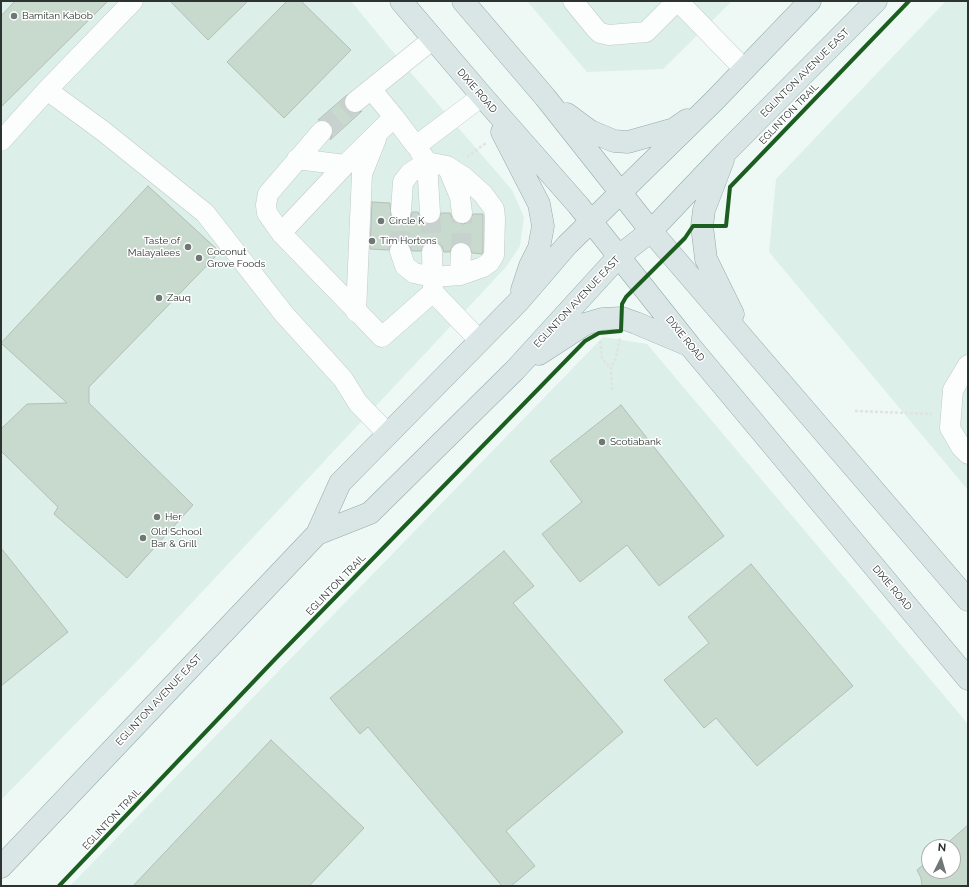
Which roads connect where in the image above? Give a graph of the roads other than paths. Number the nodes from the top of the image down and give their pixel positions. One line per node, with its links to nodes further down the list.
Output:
1 (133, 1): 11 (lane)
2 (401, 1): 8 (main road, DIXIE ROAD)
3 (463, 1): 13 (main road)
4 (573, 1): 5 (lane)
5 (678, 1): 9 (lane)
6 (810, 1): 9 (main road, EGLINTON AVENUE EAST)
7 (876, 1): 21 (main road, EGLINTON AVENUE EAST)
8 (433, 38): 10 (lane); 12 (main road, DIXIE ROAD)
9 (744, 69): 14 (main road, EGLINTON AVENUE EAST)
10 (371, 89): 15 (lane); 16 (lane)
11 (47, 90): 19 (lane); 46 (lane)
12 (482, 96): 20 (lane); 30 (main road, DIXIE ROAD); 39 (main road)
13 (545, 97): 14 (main road); 26 (main road)
14 (714, 101): 26 (main road, EGLINTON AVENUE EAST)
15 (355, 102)
16 (394, 117): 18 (lane); 20 (lane)
17 (322, 131): 22 (lane)
18 (380, 132): 24 (lane); 40 (lane)
19 (1, 141)
20 (416, 146): 23 (lane)
21 (726, 152): 31 (main road, EGLINTON AVENUE EAST); 43 (main road)
22 (297, 159): 24 (lane); 32 (lane)
23 (427, 162): 25 (lane); 27 (lane); 28 (lane)
24 (345, 165): 32 (lane)
25 (447, 166): 29 (lane); 37 (lane)
26 (620, 192): 30 (main road, EGLINTON AVENUE EAST); 31 (main road)
27 (401, 211)
28 (430, 213)
29 (462, 213)
30 (590, 222): 36 (main road, DIXIE ROAD); 39 (main road, EGLINTON AVENUE EAST)
31 (651, 231): 36 (main road, EGLINTON AVENUE EAST); 43 (main road)
32 (281, 233): 40 (lane)
33 (400, 251): 38 (lane)
34 (432, 252): 38 (lane)
35 (461, 253): 37 (lane)
36 (619, 256): 42 (main road, DIXIE ROAD); 45 (main road, EGLINTON AVENUE EAST)
37 (460, 275): 38 (lane)
38 (433, 284): 40 (lane); 41 (lane)
39 (518, 302): 41 (main road, EGLINTON AVENUE EAST)
40 (356, 312)
41 (479, 340): 46 (main road, EGLINTON AVENUE EAST)
42 (690, 346): 45 (main road); 50 (main road, DIXIE ROAD)
43 (750, 347): 49 (main road)
44 (968, 365): 47 (lane)
45 (515, 370): 48 (main road, EGLINTON AVENUE EAST)
46 (388, 434): 48 (main road, EGLINTON AVENUE EAST)
47 (968, 454)
48 (317, 534): 51 (main road, EGLINTON AVENUE EAST)
49 (968, 600)
50 (968, 679)
51 (1, 867)

